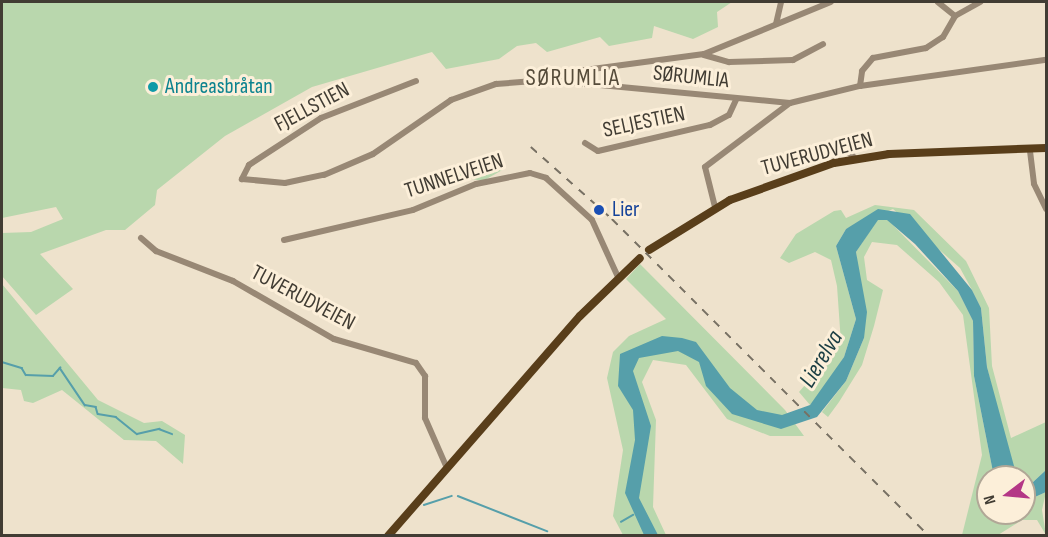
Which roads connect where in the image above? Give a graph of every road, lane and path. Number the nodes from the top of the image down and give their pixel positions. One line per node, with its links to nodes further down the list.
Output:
1 (782, 2): 6 (street)
2 (831, 2): 6 (street)
3 (938, 2): 5 (street)
4 (980, 2): 5 (street)
5 (955, 16): 12 (street)
6 (776, 24): 8 (street)
7 (823, 44): 8 (street)
8 (704, 54): 11 (street)
9 (1047, 60): 12 (street, SØRUMLIA)
10 (416, 81): 20 (street, FJELLSTIEN)
11 (552, 81): 13 (street, SØRUMLIA); 20 (street, SØRUMLIA)
12 (860, 86): 14 (street, SØRUMLIA)
13 (736, 100): 14 (street, SØRUMLIA); 15 (street, SELJESTIEN)
14 (790, 103): 21 (street)
15 (585, 143)
16 (1047, 148): 17 (main road, TUVERUDVEIEN)
17 (1030, 151): 18 (main road, TUVERUDVEIEN); 22 (street)
18 (856, 159): 19 (main road, TUVERUDVEIEN); 19 (street)
19 (834, 163): 21 (main road, TUVERUDVEIEN)
20 (245, 182)
21 (715, 207): 25 (main road, TUVERUDVEIEN)
22 (1047, 208)
23 (141, 238): 28 (street, TUVERUDVEIEN)
24 (284, 240): 27 (street, TUNNELVEIEN)
25 (649, 250)
26 (640, 258): 27 (main road)
27 (618, 277): 28 (main road)
28 (447, 468): 29 (main road)
29 (388, 536)

